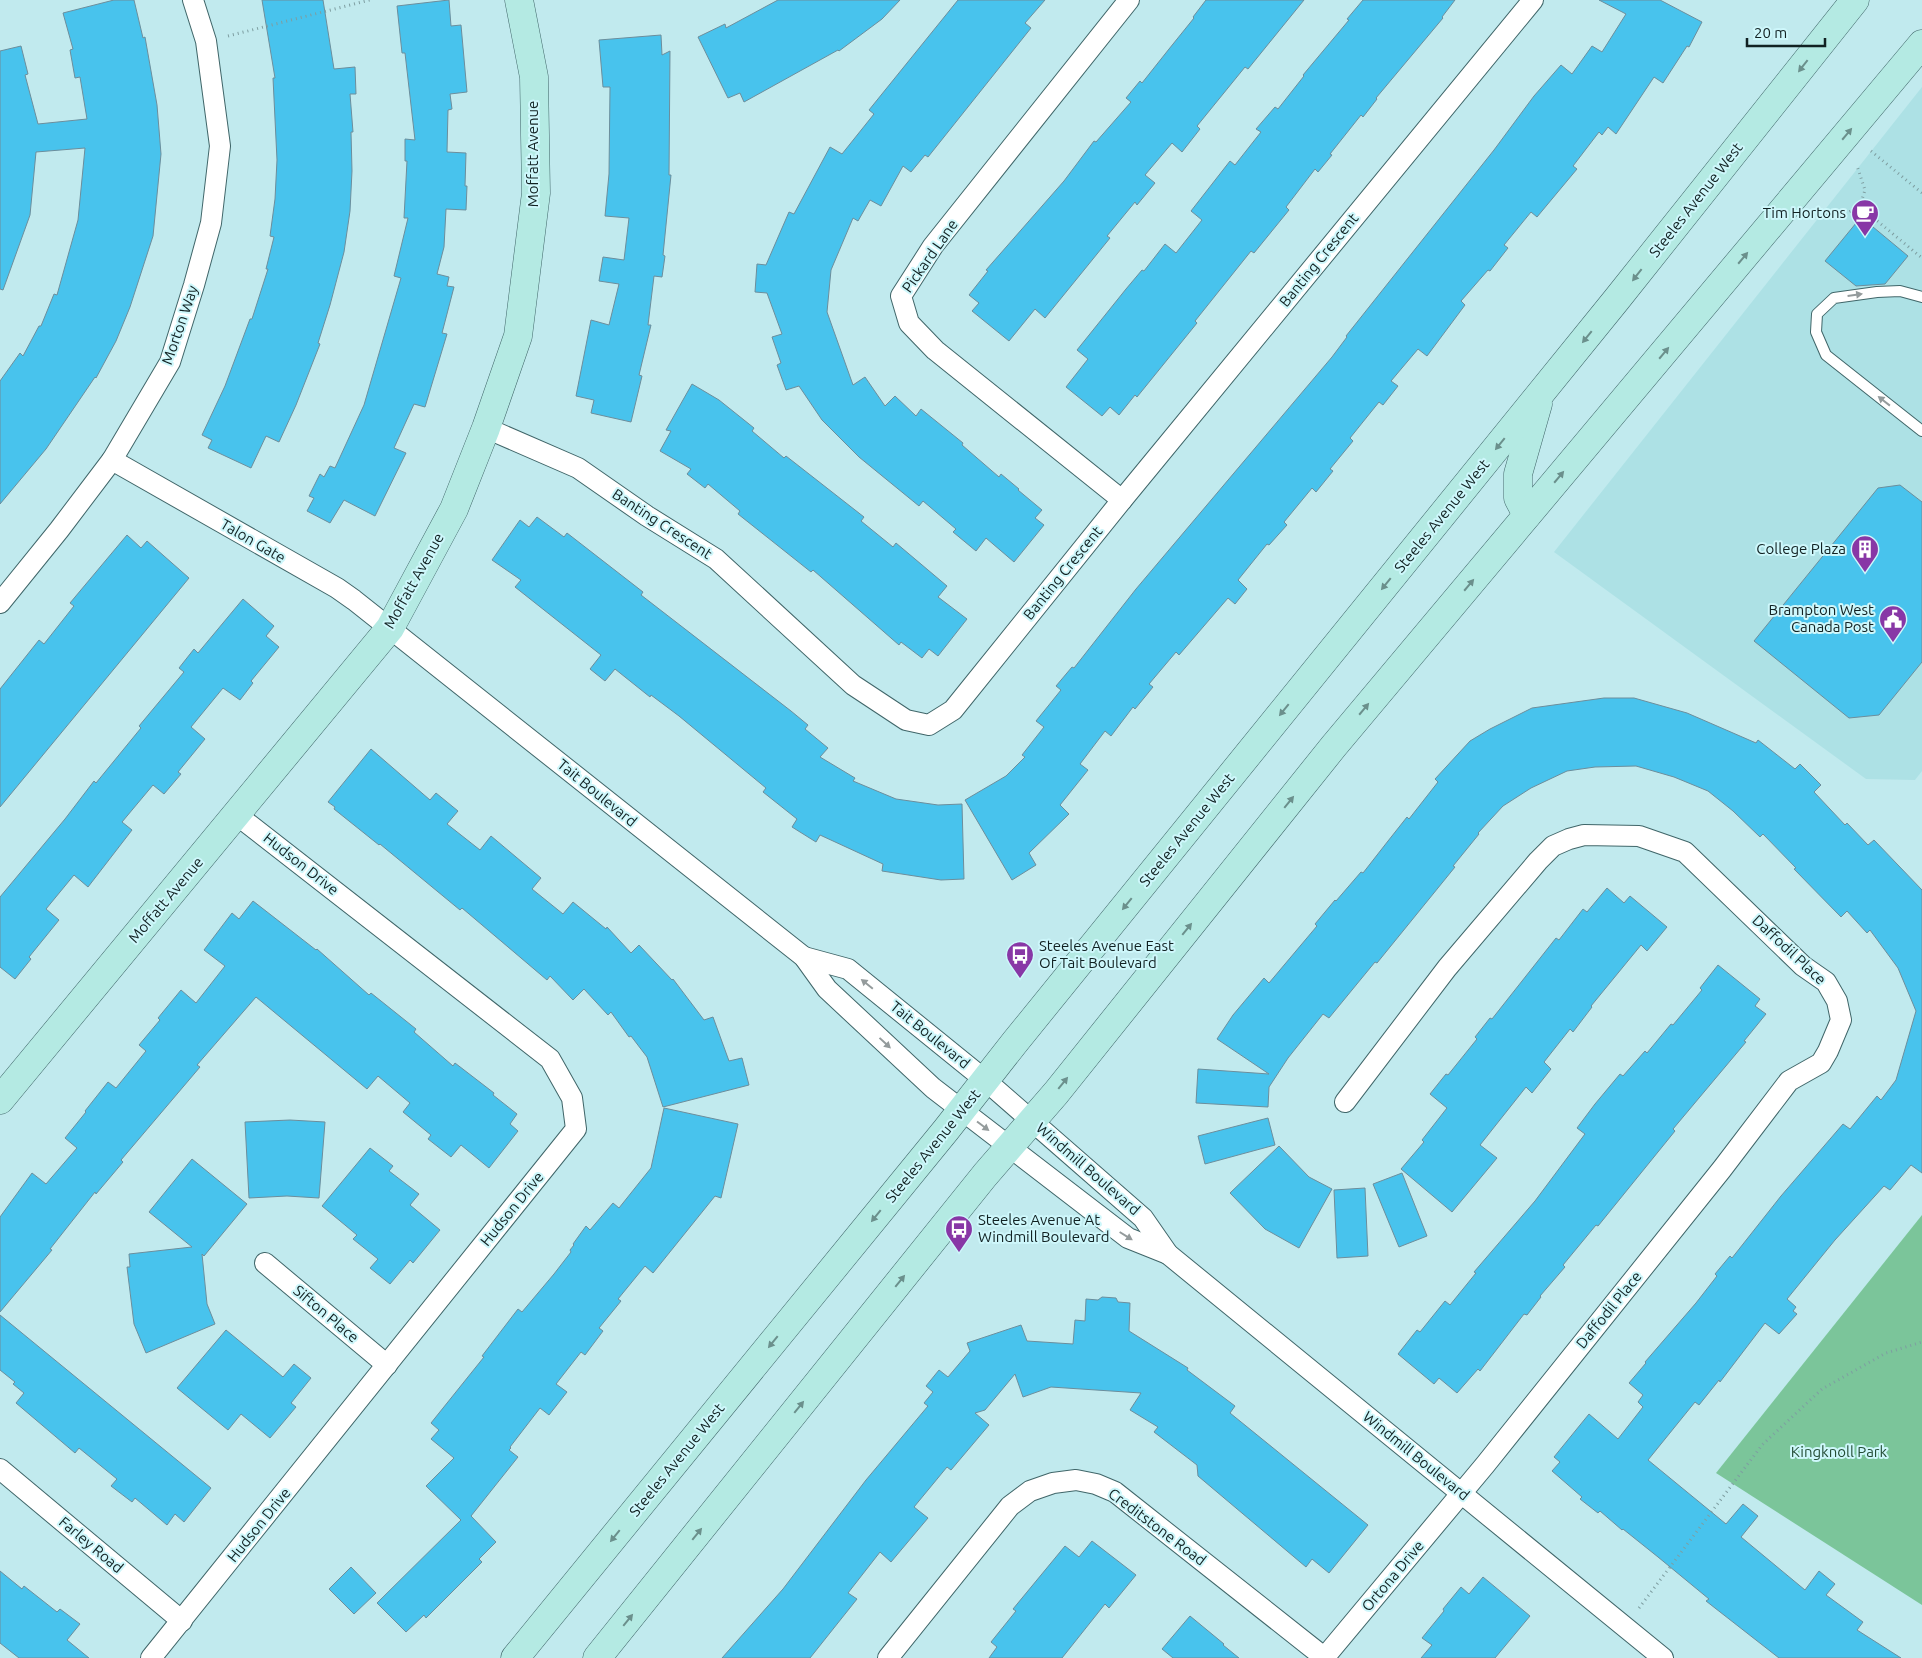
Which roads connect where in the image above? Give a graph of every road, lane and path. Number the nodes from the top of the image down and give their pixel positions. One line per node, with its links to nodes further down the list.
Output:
1 (193, 0): 7 (street, Morton Way)
2 (370, 0): 7 (path)
3 (520, 0): 17 (main road, Moffatt Avenue)
4 (1129, 0): 20 (street, Pickard Lane)
5 (1533, 0): 20 (street, Banting Crescent)
6 (1855, 0): 16 (main road, Steeles Avenue West, one-way to 16)
7 (206, 41): 19 (street, Morton Way)
8 (1922, 44): 21 (main road, one-way to 8)
9 (1871, 151): 11 (path)
10 (1857, 166): 12 (path)
11 (1922, 192)
12 (1858, 205): 13 (path); 14 (path)
13 (1816, 214)
14 (1922, 258)
15 (1922, 297): 18 (lane, one-way to 15)
16 (1542, 392): 21 (main road); 27 (main road, Steeles Avenue West, one-way to 27)
17 (486, 428): 20 (street, Banting Crescent); 23 (main road, Moffatt Avenue)
18 (1922, 431)
19 (112, 460): 22 (street, Morton Way); 23 (street, Talon Gate)
20 (1122, 500)
21 (1528, 515): 31 (main road, one-way to 21)
22 (0, 603)
23 (390, 628): 24 (main road, Moffatt Avenue); 25 (street, Tait Boulevard)
24 (237, 815): 28 (main road, Moffatt Avenue); 36 (street, Hudson Drive)
25 (804, 958): 26 (street, Tait Boulevard, one-way to 26); 27 (street, Tait Boulevard, one-way to 25)
26 (931, 1086): 30 (street, Windmill Boulevard)
27 (993, 1086): 30 (main road, Steeles Avenue West); 31 (street, Windmill Boulevard)
28 (0, 1100)
29 (1345, 1102): 38 (street, Daffodil Place)
30 (962, 1110): 32 (street, Windmill Boulevard, one-way to 32); 42 (main road, Steeles Avenue West, one-way to 42)
31 (1032, 1120): 32 (main road); 33 (street, Windmill Boulevard)
32 (1010, 1146): 33 (street, Windmill Boulevard, one-way to 33); 43 (main road, one-way to 32)
33 (1168, 1254): 38 (street, Windmill Boulevard)
34 (265, 1263): 36 (street, Sifton Place)
35 (1922, 1342): 40 (path)
36 (387, 1366): 39 (street, Hudson Drive)
37 (0, 1469): 39 (street, Farley Road)
38 (1462, 1493): 40 (street, Windmill Boulevard); 45 (street, Ortona Drive)
39 (182, 1621): 41 (street, Hudson Drive)
40 (1625, 1627): 46 (street, Windmill Boulevard)
41 (151, 1658)
42 (515, 1658)
43 (597, 1658)
44 (888, 1658): 45 (street, Creditstone Road)
45 (1325, 1658)
46 (1663, 1658)

